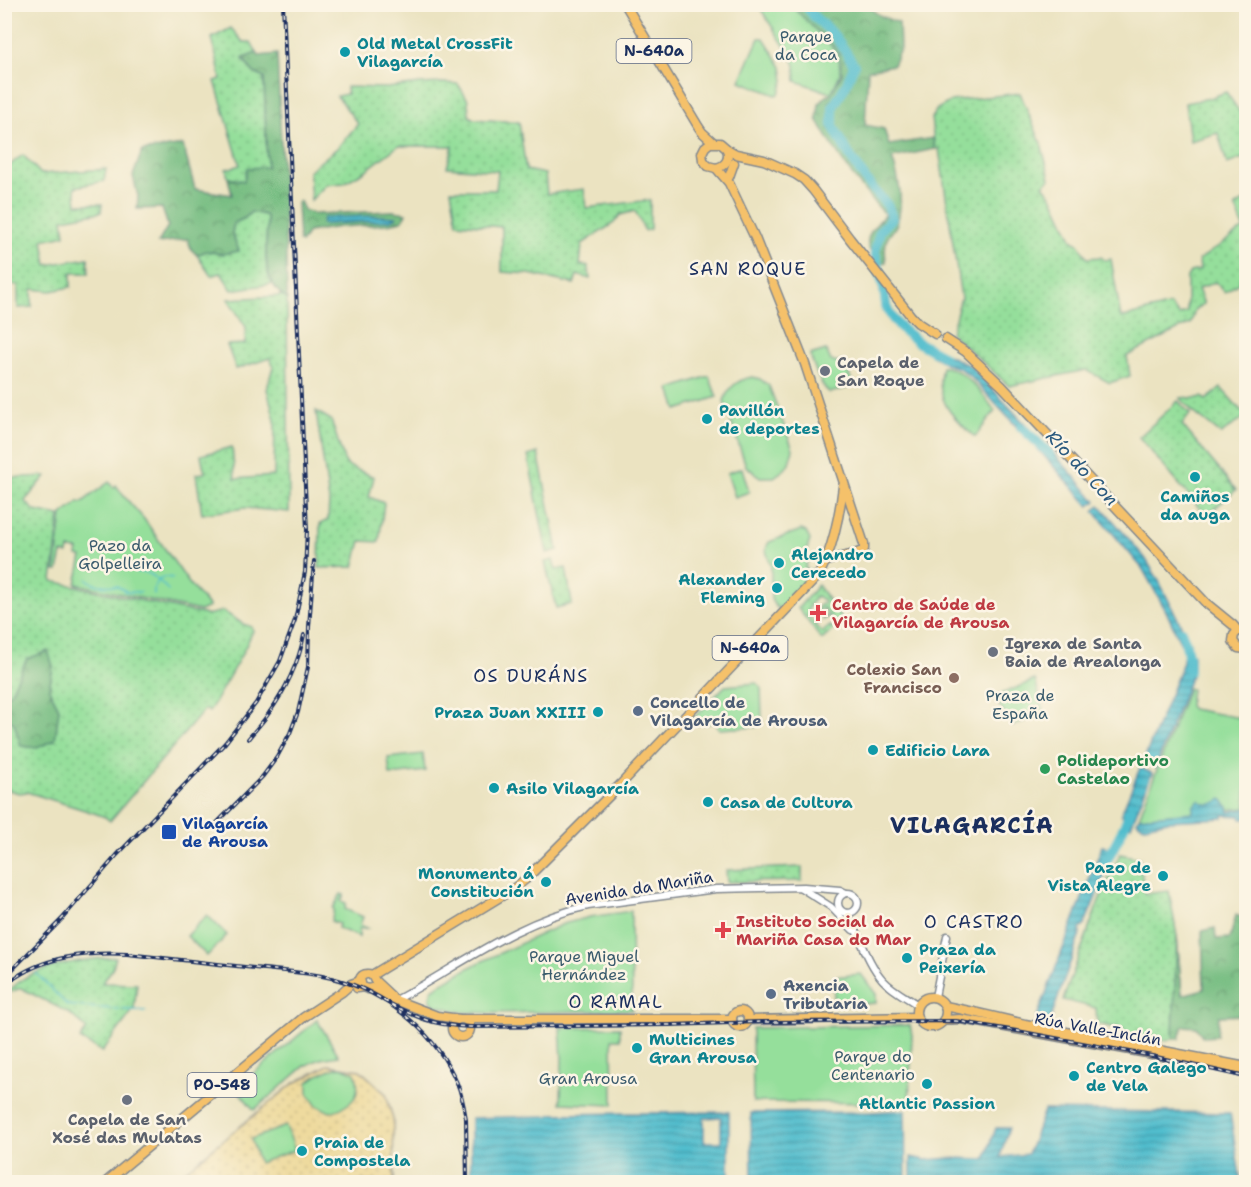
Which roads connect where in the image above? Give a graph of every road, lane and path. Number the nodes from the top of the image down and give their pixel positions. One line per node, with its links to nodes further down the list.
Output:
1 (626, 4): 2 (main road, N-640a)
2 (702, 132): 3 (main road, N-640a); 4 (main road, N-640a)
3 (713, 142): 4 (main road); 5 (main road, N-640a)
4 (705, 147): 8 (main road, N-640a)
5 (727, 149): 6 (main road); 7 (main road)
6 (751, 158): 7 (main road); 12 (main road)
7 (728, 163): 8 (main road); 9 (main road)
8 (716, 168): 9 (main road, N-640a)
9 (729, 180): 10 (main road, N-640a)
10 (843, 479): 11 (main road, N-640a); 11 (main road)
11 (826, 562): 23 (main road, N-640a)
12 (1242, 631): 13 (main road)
13 (1246, 649)
14 (800, 888): 15 (street, Avenida da Mariña); 16 (street, Avenida da Mariña); 26 (street, Avenida da Mariña)
15 (816, 888): 16 (street); 17 (street, Avenida da Mariña)
16 (808, 892): 18 (street, Avenida da Mariña)
17 (846, 893): 19 (street); 19 (street)
18 (831, 907): 19 (street, Avenida da Mariña); 20 (street, Avenida da Mariña)
19 (844, 912): 20 (street, Avenida da Mariña); 22 (street, Avenida da Mariña)
20 (845, 920): 22 (street, Avenida da Mariña)
21 (947, 936): 25 (street)
22 (860, 940): 27 (street, Avenida da Mariña)
23 (373, 981): 24 (main road); 24 (main road); 26 (main road)
24 (361, 984): 38 (main road, PO-548)
25 (935, 997): 27 (main road); 28 (main road)
26 (396, 1000): 29 (main road)
27 (918, 1005): 30 (main road)
28 (945, 1006): 33 (main road); 36 (main road, Rúa Valle-Inclán)
29 (437, 1016): 31 (main road); 35 (main road)
30 (917, 1017): 32 (main road); 33 (main road)
31 (461, 1019): 32 (main road); 34 (main road); 35 (main road)
32 (480, 1019): 34 (main road)
33 (944, 1020): 37 (main road, Rúa Valle-Inclán)
34 (470, 1029): 35 (main road)
35 (453, 1031)
36 (1246, 1067)
37 (1246, 1074)
38 (106, 1182)

